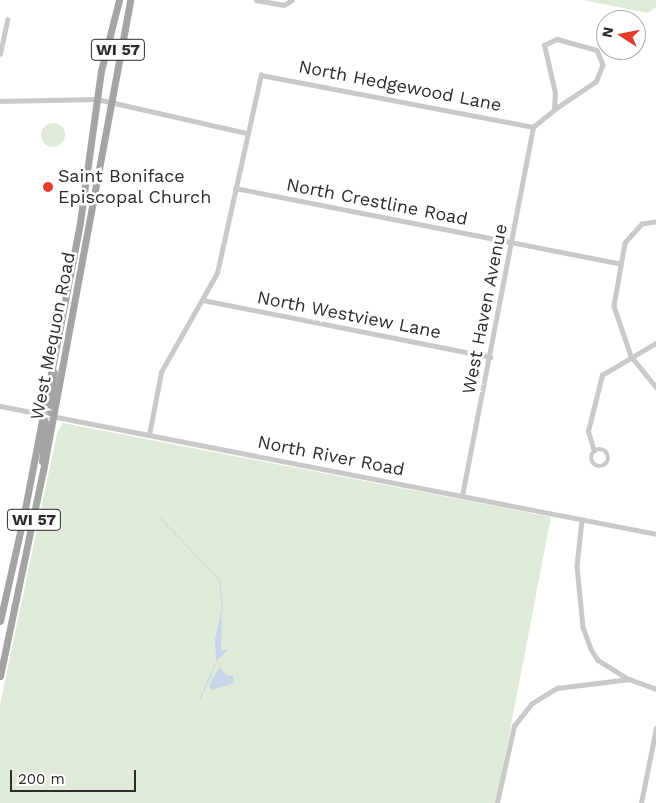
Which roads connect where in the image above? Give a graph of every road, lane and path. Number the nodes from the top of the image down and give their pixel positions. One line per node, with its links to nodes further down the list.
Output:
1 (118, 0): 7 (main road, West Mequon Road / WI 57)
2 (130, 0): 9 (main road, West Mequon Road / WI 57)
3 (256, 0): 4 (street)
4 (292, 0)
5 (7, 20): 6 (street)
6 (0, 54)
7 (97, 99): 8 (street); 9 (street); 20 (main road, West Mequon Road / WI 57)
8 (0, 101)
9 (109, 101): 12 (street); 25 (main road, West Mequon Road / WI 57)
10 (554, 110): 10 (street); 11 (street)
11 (532, 127): 12 (street, North Hedgewood Lane); 15 (street, West Haven Avenue)
12 (248, 133): 13 (street)
13 (235, 188): 15 (street, North Crestline Road); 17 (street)
14 (656, 222): 16 (street)
15 (513, 243): 16 (street, North Crestline Road); 21 (street, West Haven Avenue)
16 (621, 264): 19 (street)
17 (203, 300): 21 (street, North Westview Lane); 26 (street)
18 (656, 342): 19 (street)
19 (631, 356): 22 (street); 27 (street)
20 (53, 357): 24 (main road, West Mequon Road / WI 57); 25 (main road)
21 (490, 357): 29 (street, West Haven Avenue)
22 (656, 387)
23 (0, 406): 24 (street, North River Road)
24 (42, 415): 25 (street, North River Road); 28 (main road); 32 (main road, West Mequon Road / WI 57)
25 (53, 417): 26 (street, North River Road); 28 (main road, West Mequon Road / WI 57)
26 (149, 435): 29 (street, North River Road)
27 (594, 451): 27 (street)
28 (43, 471): 33 (main road, West Mequon Road / WI 57)
29 (462, 496): 30 (street, North River Road)
30 (582, 520): 31 (street, North River Road); 35 (street)
31 (656, 534)
32 (0, 620): 33 (street)
33 (12, 622): 34 (main road, West Mequon Road / WI 57)
34 (0, 676)
35 (629, 679): 36 (street); 38 (street)
36 (656, 689)
37 (656, 728): 39 (street)
38 (497, 803)
39 (641, 803)

